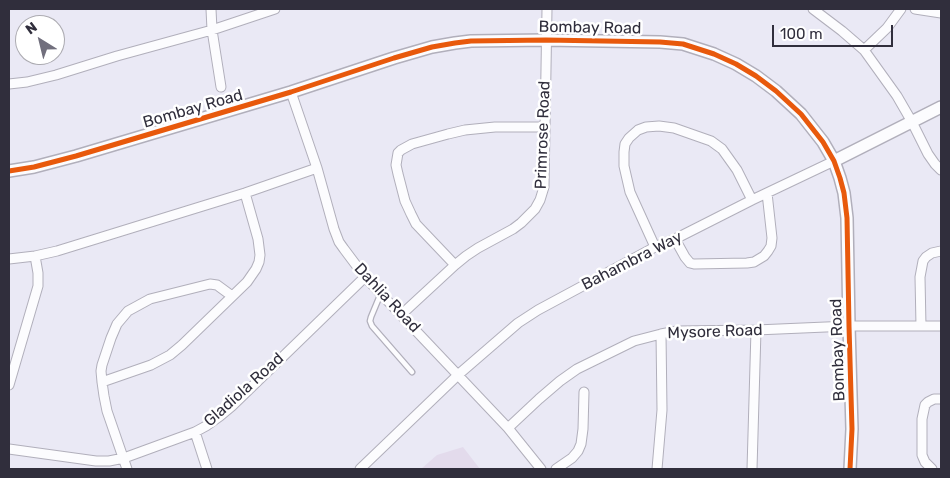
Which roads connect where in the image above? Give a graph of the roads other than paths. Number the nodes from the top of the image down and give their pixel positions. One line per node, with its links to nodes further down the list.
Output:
1 (210, 9): 8 (street)
2 (275, 9): 8 (street)
3 (547, 9): 9 (street, Primrose Road)
4 (813, 9): 10 (street)
5 (901, 9): 10 (street)
6 (915, 9): 7 (street)
7 (941, 13)
8 (212, 30): 11 (street); 12 (street)
9 (546, 40): 13 (street, Bombay Road); 16 (street, Primrose Road); 17 (street, Bombay Road)
10 (864, 50): 15 (street)
11 (9, 84)
12 (221, 87)
13 (291, 92): 18 (street, Dahlia Road); 20 (street, Bombay Road)
14 (941, 107): 15 (street, Bahambra Way)
15 (912, 122): 17 (street, Bahambra Way); 19 (street)
16 (545, 127): 29 (street, Primrose Road); 29 (street)
17 (834, 161): 22 (street, Bahambra Way); 34 (street, Bombay Road)
18 (317, 168): 21 (street); 30 (street, Dahlia Road)
19 (941, 170)
20 (9, 171)
21 (244, 193): 27 (street); 32 (street)
22 (767, 193): 23 (street, Bahambra Way); 24 (street)
23 (752, 200): 24 (street, Bahambra Way); 25 (street)
24 (675, 238): 25 (street, Bahambra Way)
25 (655, 247): 40 (street, Bahambra Way)
26 (941, 251): 35 (street)
27 (35, 256): 28 (street); 42 (street)
28 (9, 259)
29 (455, 265): 33 (street, Primrose Road)
30 (365, 277): 31 (street, Dahlia Road); 46 (street, Gladiola Road)
31 (382, 293): 33 (street, Dahlia Road); 39 (lane)
32 (232, 296): 41 (street); 41 (street)
33 (402, 314): 40 (street, Dahlia Road)
34 (849, 326): 35 (street, Mysore Road); 37 (street, Mysore Road); 56 (street, Bombay Road)
35 (921, 326): 36 (street, Mysore Road)
36 (941, 326)
37 (756, 330): 38 (street, Mysore Road); 55 (street)
38 (661, 334): 45 (street, Mysore Road); 54 (street)
39 (412, 372)
40 (459, 374): 45 (street, Dahlia Road); 51 (street, Bahambra Way)
41 (102, 382): 48 (street)
42 (9, 385)
43 (584, 392): 53 (street)
44 (941, 399): 57 (street)
45 (508, 428): 52 (street, Dahlia Road)
46 (195, 432): 48 (street, Gladiola Road); 50 (street)
47 (9, 449): 48 (street, Gladiola Road)
48 (124, 458): 49 (street)
49 (127, 469)
50 (207, 469)
51 (360, 469)
52 (541, 469)
53 (556, 469)
54 (657, 469)
55 (752, 469)
56 (850, 469)
57 (932, 469)

